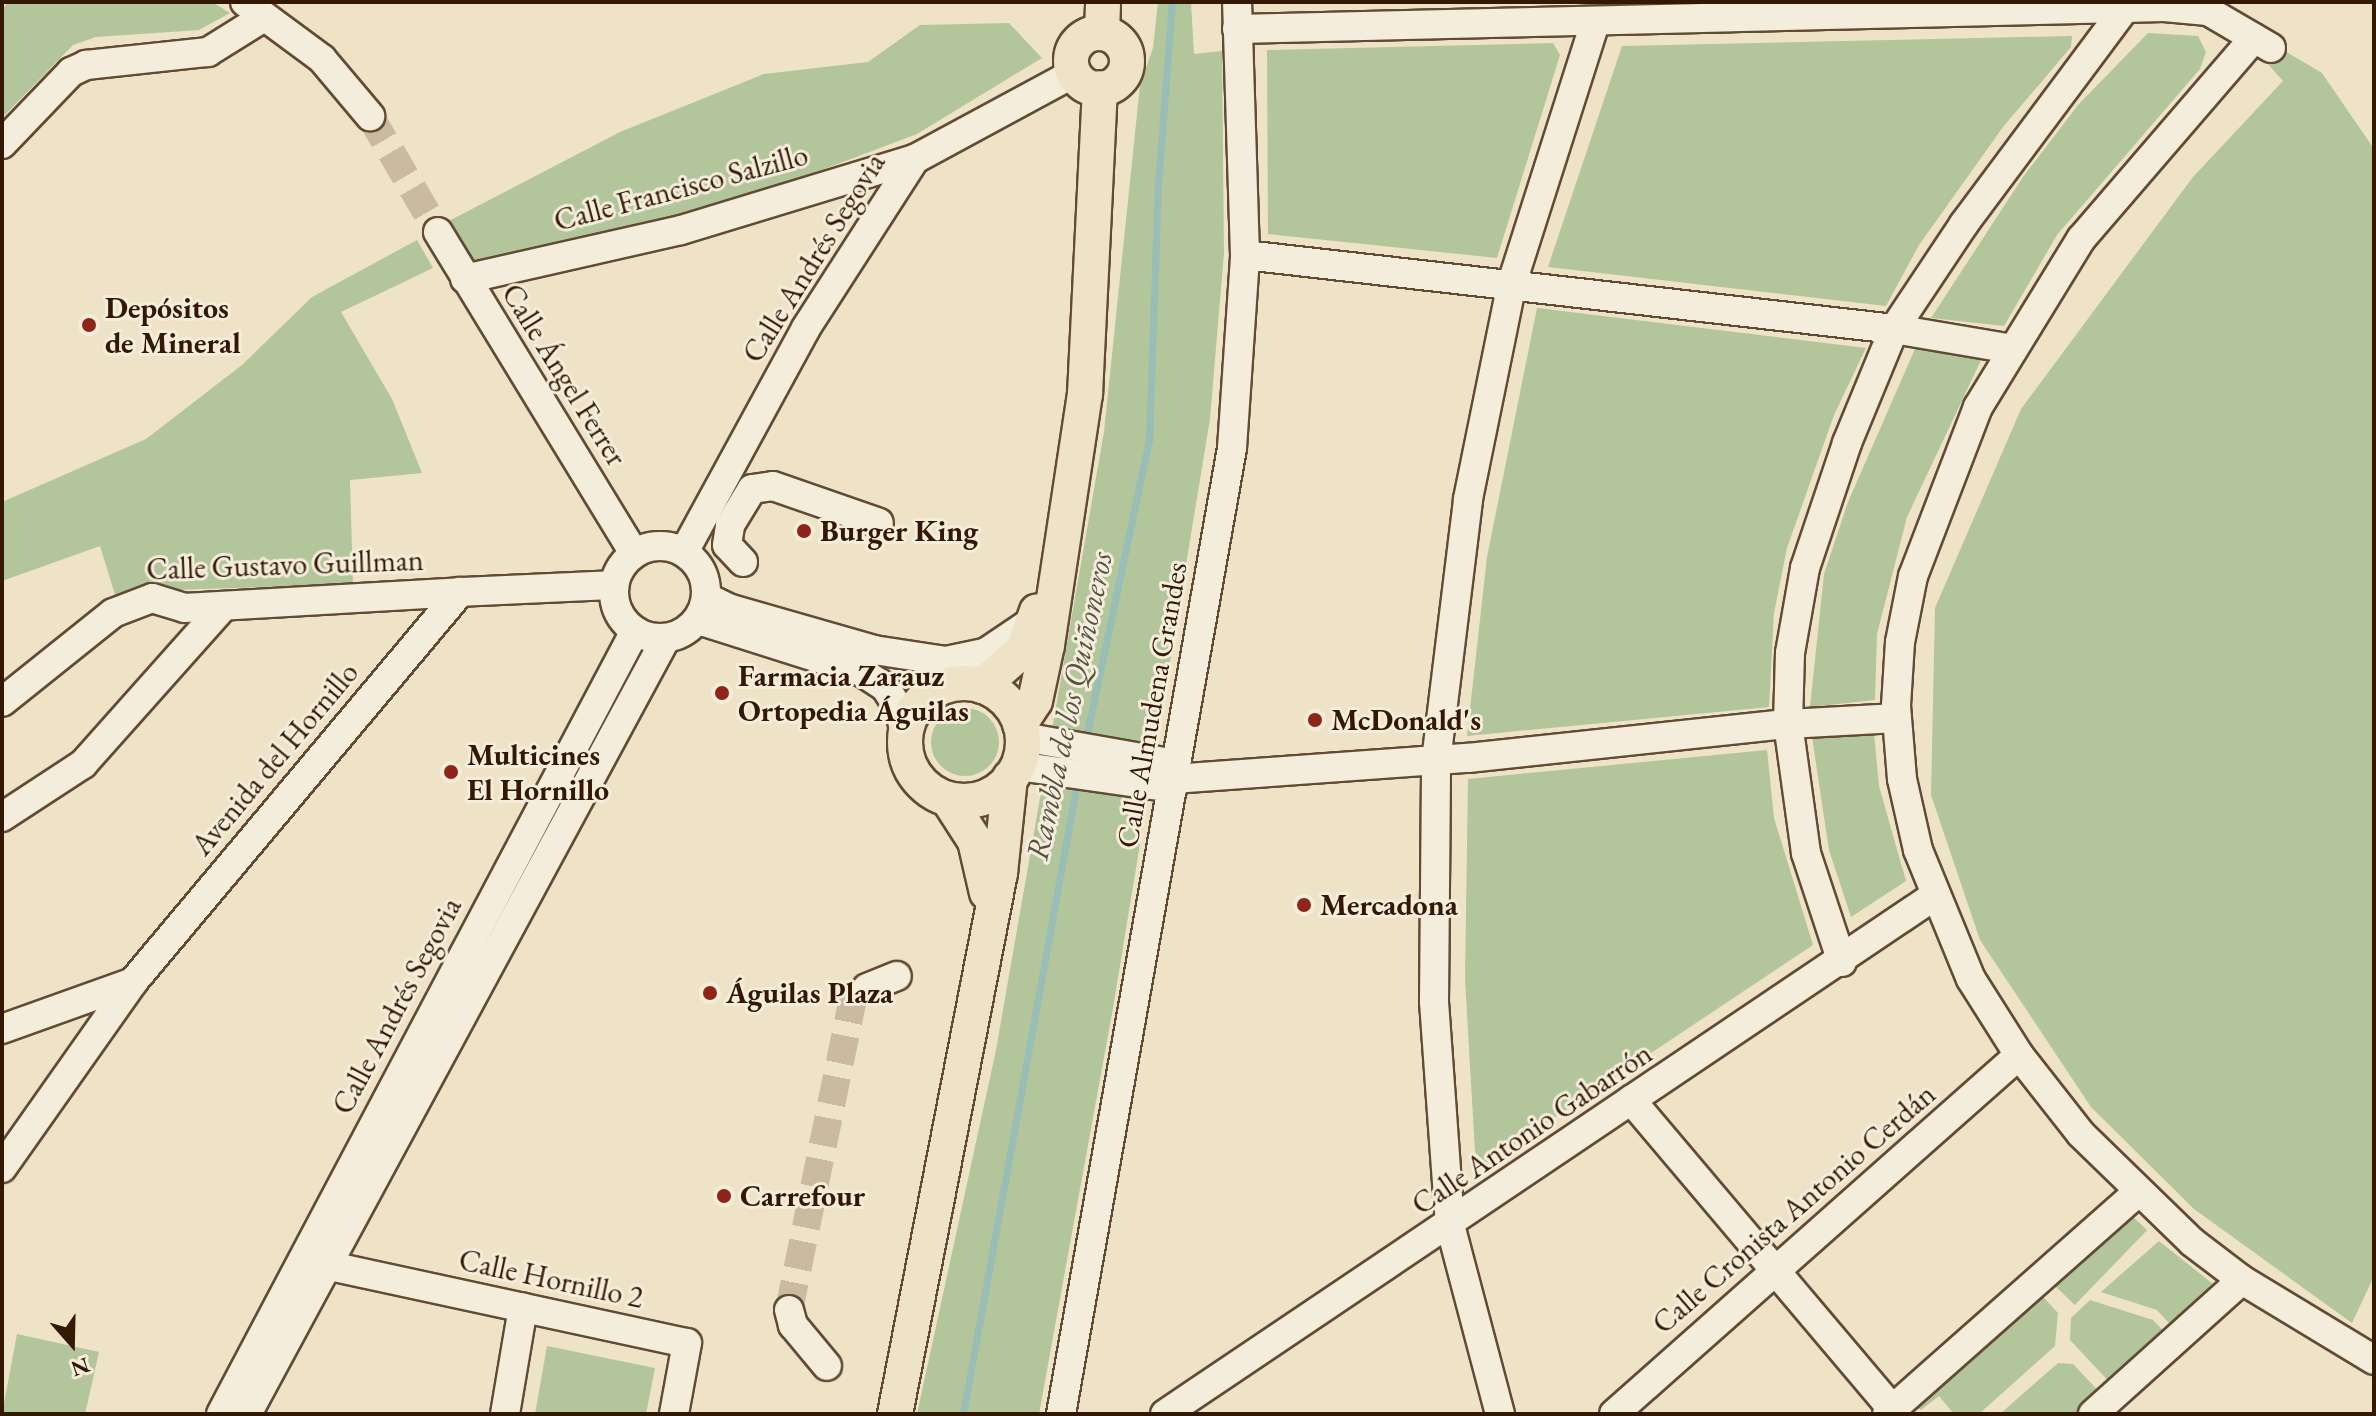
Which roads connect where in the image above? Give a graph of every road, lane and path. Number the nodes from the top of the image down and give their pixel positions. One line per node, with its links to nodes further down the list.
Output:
1 (2125, 8): 5 (street); 14 (street); 15 (street)
2 (255, 9): 7 (street); 8 (street)
3 (1237, 16): 5 (street); 11 (street, Calle Almudena Grandes)
4 (1103, 18): 6 (main road); 6 (main road)
5 (1595, 23): 13 (street)
6 (1087, 80): 9 (street, Calle Andrés Segovia); 16 (main road)
7 (370, 116)
8 (2, 144)
9 (915, 159): 12 (street, Calle Francisco Salzillo); 18 (street, Calle Andrés Segovia)
10 (438, 232): 12 (street, Calle Ángel Ferrer)
11 (1245, 255): 13 (street); 36 (street, Calle Almudena Grandes)
12 (465, 279): 19 (street, Calle Ángel Ferrer)
13 (1512, 283): 14 (street); 35 (street)
14 (1894, 329): 15 (street); 32 (street)
15 (2012, 349): 31 (street)
16 (1067, 515): 25 (main road); 34 (main road)
17 (879, 523): 20 (street)
18 (684, 552): 19 (street); 24 (street)
19 (634, 553): 21 (street)
20 (743, 562)
21 (614, 585): 22 (street); 26 (street)
22 (460, 592): 23 (street, Calle Gustavo Guillman); 43 (street, Avenida del Hornillo)
23 (223, 607): 30 (street, Calle Gustavo Guillman); 38 (street)
24 (702, 608): 27 (street); 28 (street); 33 (street)
25 (1034, 620): 28 (street); 29 (main road)
26 (635, 631): 27 (street); 61 (street, Calle Andrés Segovia)
27 (666, 638): 51 (street, Calle Andrés Segovia)
28 (874, 650): 29 (street)
29 (974, 685): 33 (main road); 34 (main road)
30 (2, 702)
31 (1897, 718): 32 (street); 39 (street)
32 (1788, 724): 35 (street); 41 (street)
33 (905, 736): 37 (main road)
34 (1018, 751): 36 (street); 37 (main road); 40 (main road)
35 (1436, 761): 36 (street); 50 (street)
36 (1174, 777): 66 (street, Calle Almudena Grandes)
37 (948, 799): 40 (main road)
38 (2, 817)
39 (1934, 896): 41 (street, Calle Antonio Gabarrón); 46 (street)
40 (989, 918): 65 (main road)
41 (1842, 962): 47 (street, Calle Antonio Gabarrón)
42 (897, 976): 44 (street)
43 (133, 982): 45 (street); 48 (street, Avenida del Hornillo)
44 (867, 988)
45 (2, 1029)
46 (2019, 1055): 49 (street); 52 (street, Calle Cronista Antonio Cerdán)
47 (1631, 1100): 50 (street, Calle Antonio Gabarrón); 52 (street)
48 (2, 1168)
49 (2137, 1193): 53 (street); 60 (street)
50 (1450, 1225): 59 (street, Calle Antonio Gabarrón); 67 (street)
51 (330, 1266): 54 (street, Calle Hornillo 2); 62 (street, Calle Andrés Segovia)
52 (1774, 1272): 60 (street); 68 (street, Calle Cronista Antonio Cerdán)
53 (2242, 1280): 56 (street); 58 (street)
54 (523, 1308): 63 (street); 64 (street, Calle Hornillo 2)
55 (789, 1310): 57 (street)
56 (2374, 1360)
57 (827, 1366)
58 (2105, 1402)
59 (1181, 1410)
60 (1892, 1412)
61 (221, 1414)
62 (247, 1414)
63 (505, 1414)
64 (674, 1414)
65 (895, 1414)
66 (1061, 1414)
67 (1500, 1414)
68 (1614, 1414)

